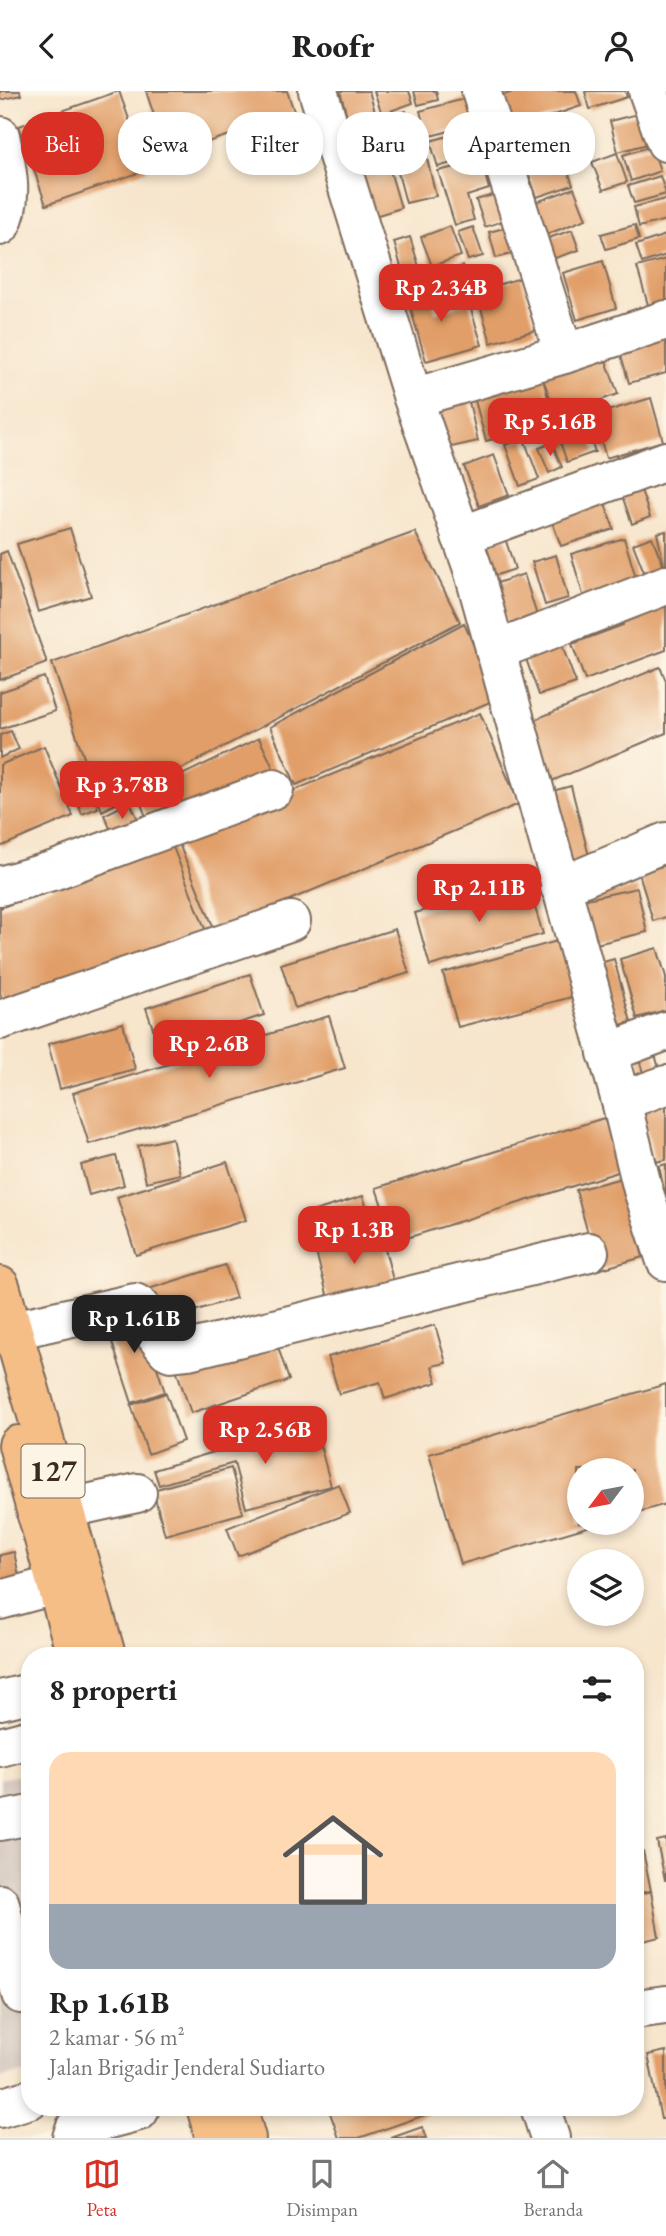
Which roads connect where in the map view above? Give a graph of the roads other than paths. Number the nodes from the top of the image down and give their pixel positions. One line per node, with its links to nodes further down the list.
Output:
1 (318, 91): 9 (street)
2 (481, 91): 8 (street)
3 (648, 91): 5 (street)
4 (8, 125): 6 (street)
5 (666, 142)
6 (0, 226)
7 (666, 320): 8 (street)
8 (564, 354): 9 (street)
9 (413, 398): 11 (street)
10 (666, 461): 11 (street)
11 (461, 536): 13 (street)
12 (666, 585): 13 (street)
13 (495, 651): 17 (street)
14 (274, 789): 16 (street)
15 (666, 842): 17 (street)
16 (0, 885)
17 (560, 887): 21 (street)
18 (291, 921): 19 (street)
19 (0, 1020)
20 (666, 1031): 21 (street)
21 (607, 1053): 23 (street)
22 (666, 1085): 23 (street)
23 (621, 1101): 24 (street)
24 (665, 1251)
25 (589, 1252): 27 (street)
26 (0, 1286): 27 (main road, 127)
27 (6, 1332): 28 (main road, 127)
28 (11, 1386): 30 (main road, 127)
29 (137, 1493): 30 (street)
30 (51, 1512): 31 (main road, 127)
31 (70, 1581): 32 (street); 33 (main road, 127); 34 (main road, 127)
32 (0, 1600)
33 (75, 1647)
34 (102, 1647)
35 (21, 1695): 36 (street)
36 (0, 1700)
37 (21, 1741): 38 (street)
38 (0, 1747)
39 (21, 1817): 40 (street)
40 (0, 1821)
41 (0, 1905): 42 (street)
42 (21, 1994)
43 (666, 2005): 44 (street)
44 (644, 2008)
45 (21, 2102): 46 (street)
46 (0, 2108)
47 (209, 2116): 52 (main road)
48 (240, 2116): 53 (main road)
49 (543, 2116): 54 (street)
50 (141, 2119): 51 (street)
51 (72, 2138)
52 (215, 2138)
53 (246, 2138)
54 (550, 2138)

